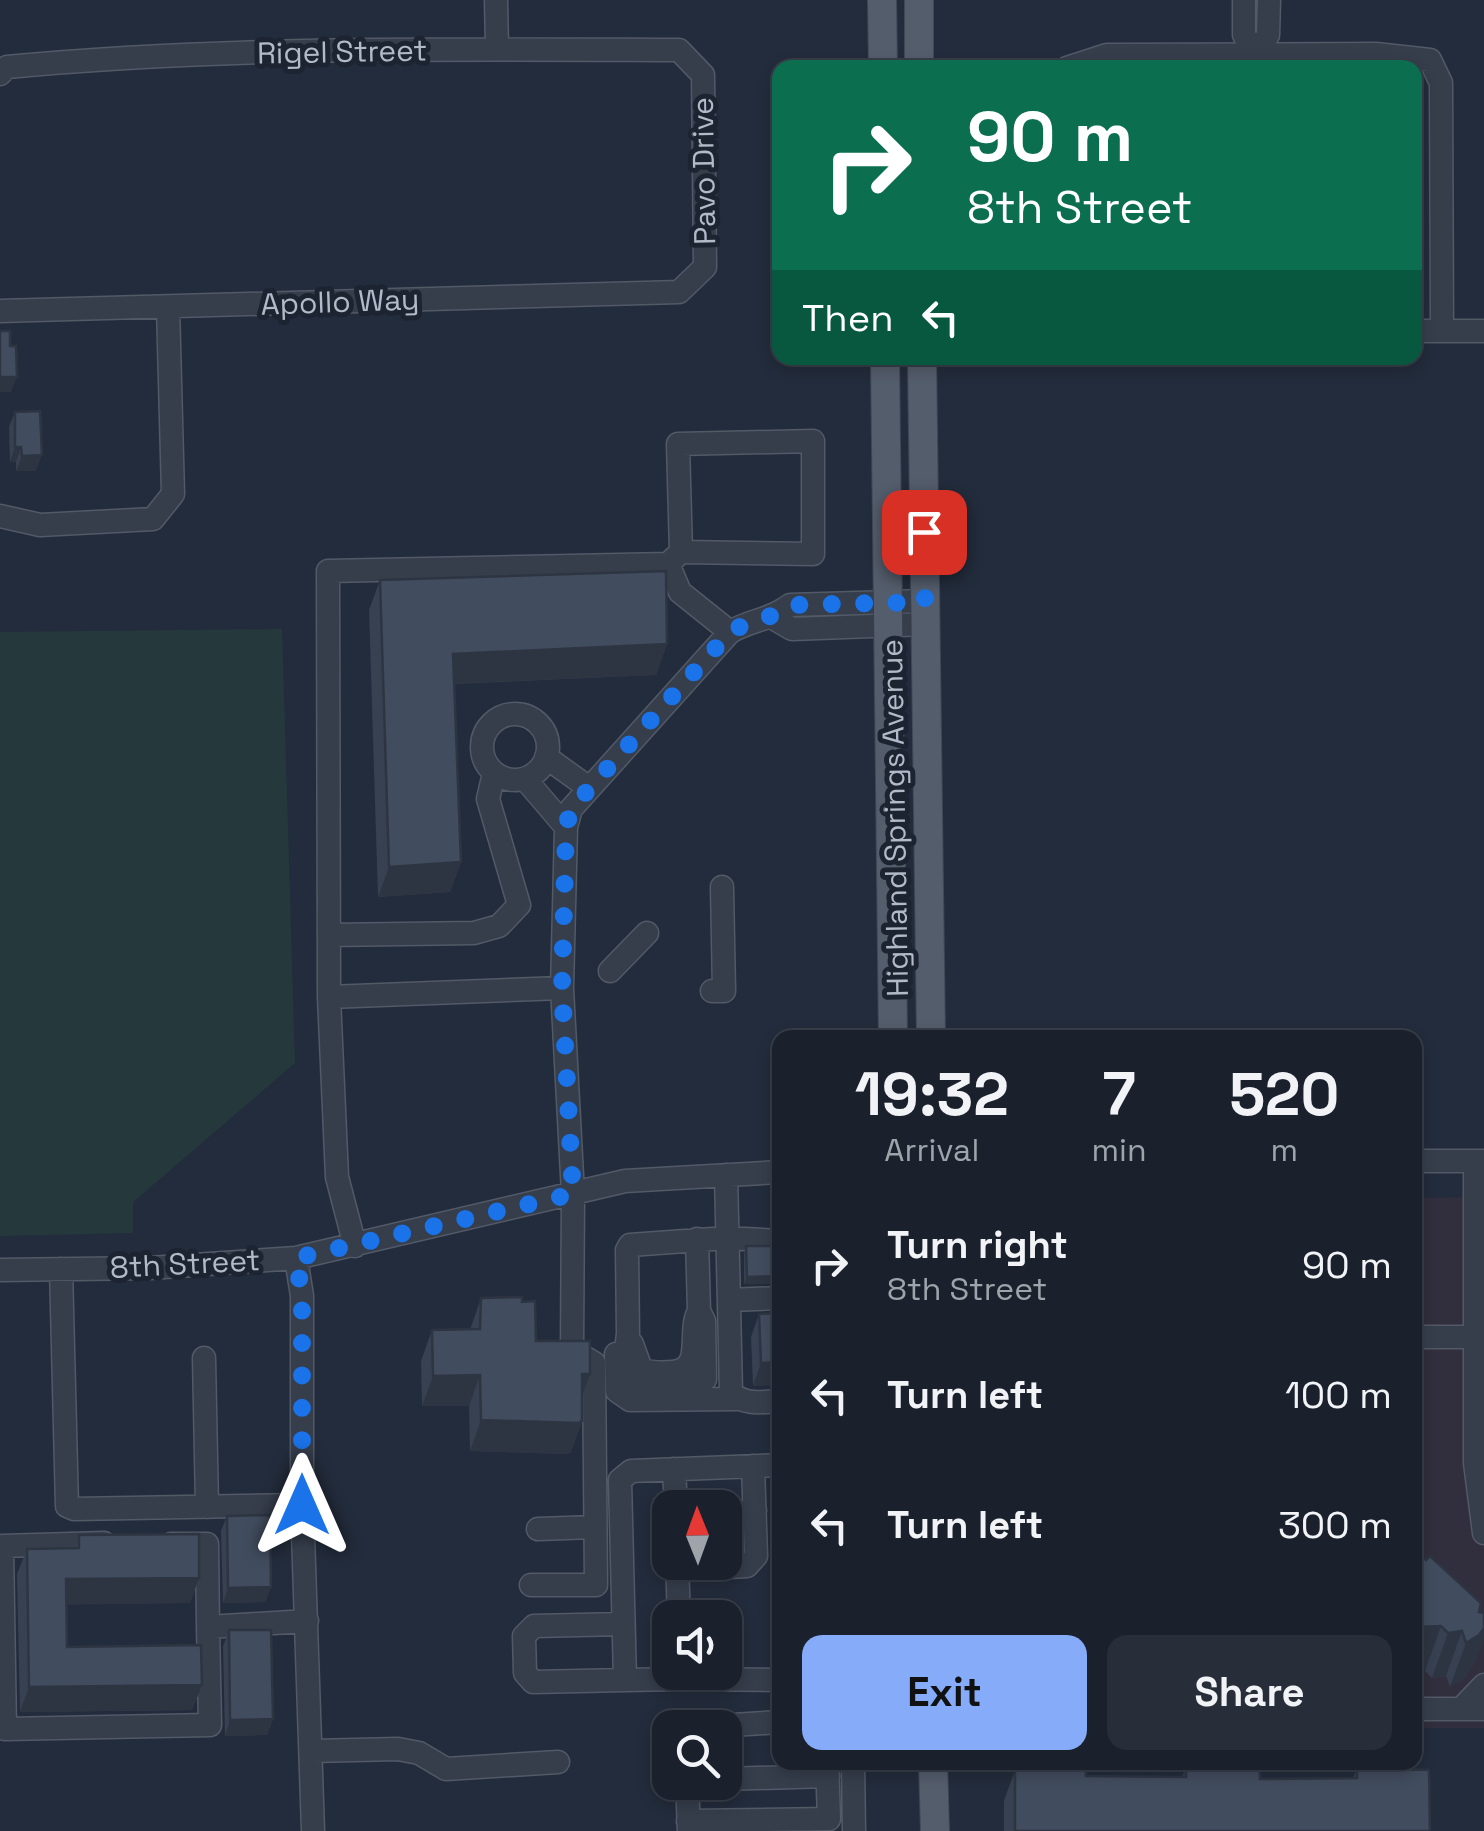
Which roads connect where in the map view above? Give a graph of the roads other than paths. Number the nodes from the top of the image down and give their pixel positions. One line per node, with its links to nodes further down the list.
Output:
1 (496, 0): 6 (street)
2 (882, 0): 8 (main road)
3 (918, 0): 9 (main road)
4 (1244, 0): 12 (street)
5 (1269, 0): 13 (street)
6 (497, 49): 7 (street, Rigel Street); 15 (street, Rigel Street)
7 (678, 50): 16 (street, Pavo Drive)
8 (883, 60)
9 (919, 60)
10 (1089, 60): 11 (street)
11 (1231, 60)
12 (1256, 60)
13 (1256, 60)
14 (1273, 60): 20 (street)
15 (3, 70)
16 (680, 292): 17 (street, Apollo Way)
17 (168, 307): 18 (street, Apollo Way); 24 (street)
18 (0, 311)
19 (1422, 331): 20 (street)
20 (1442, 331): 21 (street)
21 (1484, 331)
22 (885, 365): 27 (main road, Highland Springs Avenue)
23 (922, 365): 26 (main road, Highland Springs Avenue)
24 (0, 516)
25 (674, 558): 25 (street); 28 (street); 36 (street)
26 (925, 613): 27 (street); 42 (main road, Highland Springs Avenue)
27 (888, 614): 28 (street); 41 (main road, Highland Springs Avenue)
28 (730, 632): 32 (street)
29 (546, 758): 30 (street); 31 (street); 32 (street)
30 (494, 773): 31 (street); 36 (street)
31 (525, 779): 33 (street)
32 (589, 788): 33 (street)
33 (566, 827): 38 (street)
34 (722, 886): 39 (street)
35 (647, 932): 37 (street)
36 (329, 935): 40 (street)
37 (610, 971)
38 (562, 988): 40 (street); 47 (street)
39 (712, 990)
40 (329, 996): 51 (street)
41 (893, 1030)
42 (930, 1030)
43 (1422, 1161): 44 (street)
44 (1480, 1161): 59 (street)
45 (772, 1173): 46 (street, 8th Street)
46 (726, 1176): 47 (street, 8th Street); 48 (street)
47 (573, 1194): 51 (street, 8th Street); 71 (street)
48 (727, 1238): 49 (street); 50 (street); 56 (street)
49 (697, 1239): 57 (street); 57 (street)
50 (772, 1241)
51 (356, 1246): 52 (street, 8th Street)
52 (296, 1258): 53 (street, 8th Street); 67 (street)
53 (61, 1268): 54 (street, 8th Street); 68 (street)
54 (0, 1270)
55 (772, 1298): 56 (street)
56 (729, 1300): 61 (street)
57 (628, 1334): 61 (street)
58 (1422, 1337): 59 (street)
59 (1476, 1337): 73 (street)
60 (204, 1358): 68 (street)
61 (737, 1399): 62 (street)
62 (772, 1401)
63 (772, 1465): 64 (street)
64 (753, 1466): 65 (street); 69 (street)
65 (674, 1469): 66 (street); 77 (street)
66 (675, 1490)
67 (302, 1505): 68 (street); 76 (street)
68 (207, 1507)
69 (755, 1511): 70 (street); 74 (street)
70 (742, 1512)
71 (595, 1527): 72 (street); 75 (street)
72 (538, 1530)
73 (1484, 1532)
74 (742, 1566)
75 (530, 1585)
76 (306, 1621): 78 (street); 88 (street)
77 (624, 1624): 81 (street); 81 (street)
78 (208, 1627): 78 (street)
79 (652, 1678): 81 (street)
80 (742, 1678): 82 (street)
81 (625, 1680)
82 (772, 1680)
83 (1484, 1686): 85 (street)
84 (1422, 1709): 85 (street)
85 (1472, 1709)
86 (772, 1722): 87 (street)
87 (742, 1724)
88 (311, 1752): 89 (street); 97 (street)
89 (558, 1762)
90 (818, 1770): 94 (street)
91 (828, 1770): 96 (street)
92 (853, 1770): 98 (street)
93 (934, 1770): 99 (main road)
94 (742, 1777)
95 (687, 1800): 96 (street)
96 (688, 1826)
97 (313, 1831)
98 (854, 1831)
99 (936, 1831)

